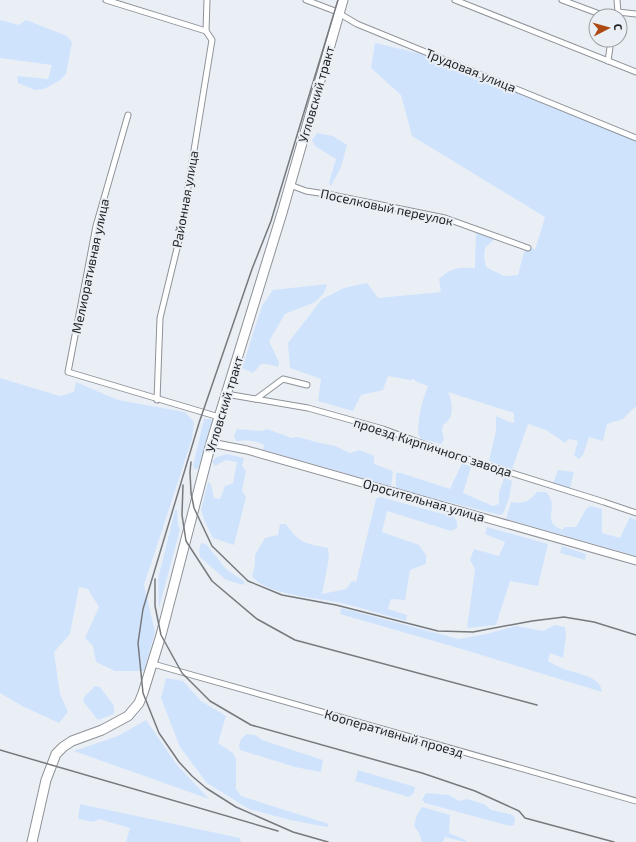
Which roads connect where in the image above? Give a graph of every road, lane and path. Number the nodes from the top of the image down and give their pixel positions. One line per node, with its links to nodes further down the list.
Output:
1 (106, 0): 9 (street)
2 (207, 0): 9 (street, Районная улица)
3 (306, 0): 8 (street, Трудовая улица)
4 (343, 0): 8 (highway, Угловский тракт)
5 (455, 0): 11 (street)
6 (562, 0): 7 (street)
7 (588, 10)
8 (340, 14): 14 (street, Трудовая улица); 15 (highway, Угловский тракт)
9 (206, 31): 20 (street, Районная улица)
10 (610, 48): 11 (street)
11 (608, 61): 12 (street)
12 (636, 72)
13 (128, 114): 20 (street, Мелиоративная улица)
14 (636, 138)
15 (290, 186): 16 (street, Поселковый переулок); 18 (highway, Угловский тракт)
16 (528, 248)
17 (307, 385): 19 (street)
18 (226, 394): 19 (street, проезд Кирпичного завода); 21 (highway, Угловский тракт)
19 (256, 399): 23 (street, проезд Кирпичного завода)
20 (157, 400): 21 (street)
21 (217, 424): 22 (highway, Угловский тракт)
22 (212, 442): 24 (main road, Оросительная улица); 25 (highway, Угловский тракт)
23 (636, 513)
24 (636, 561)
25 (153, 664): 26 (street, Кооперативный проезд); 27 (highway, Угловский тракт)
26 (636, 801)
27 (34, 841)

